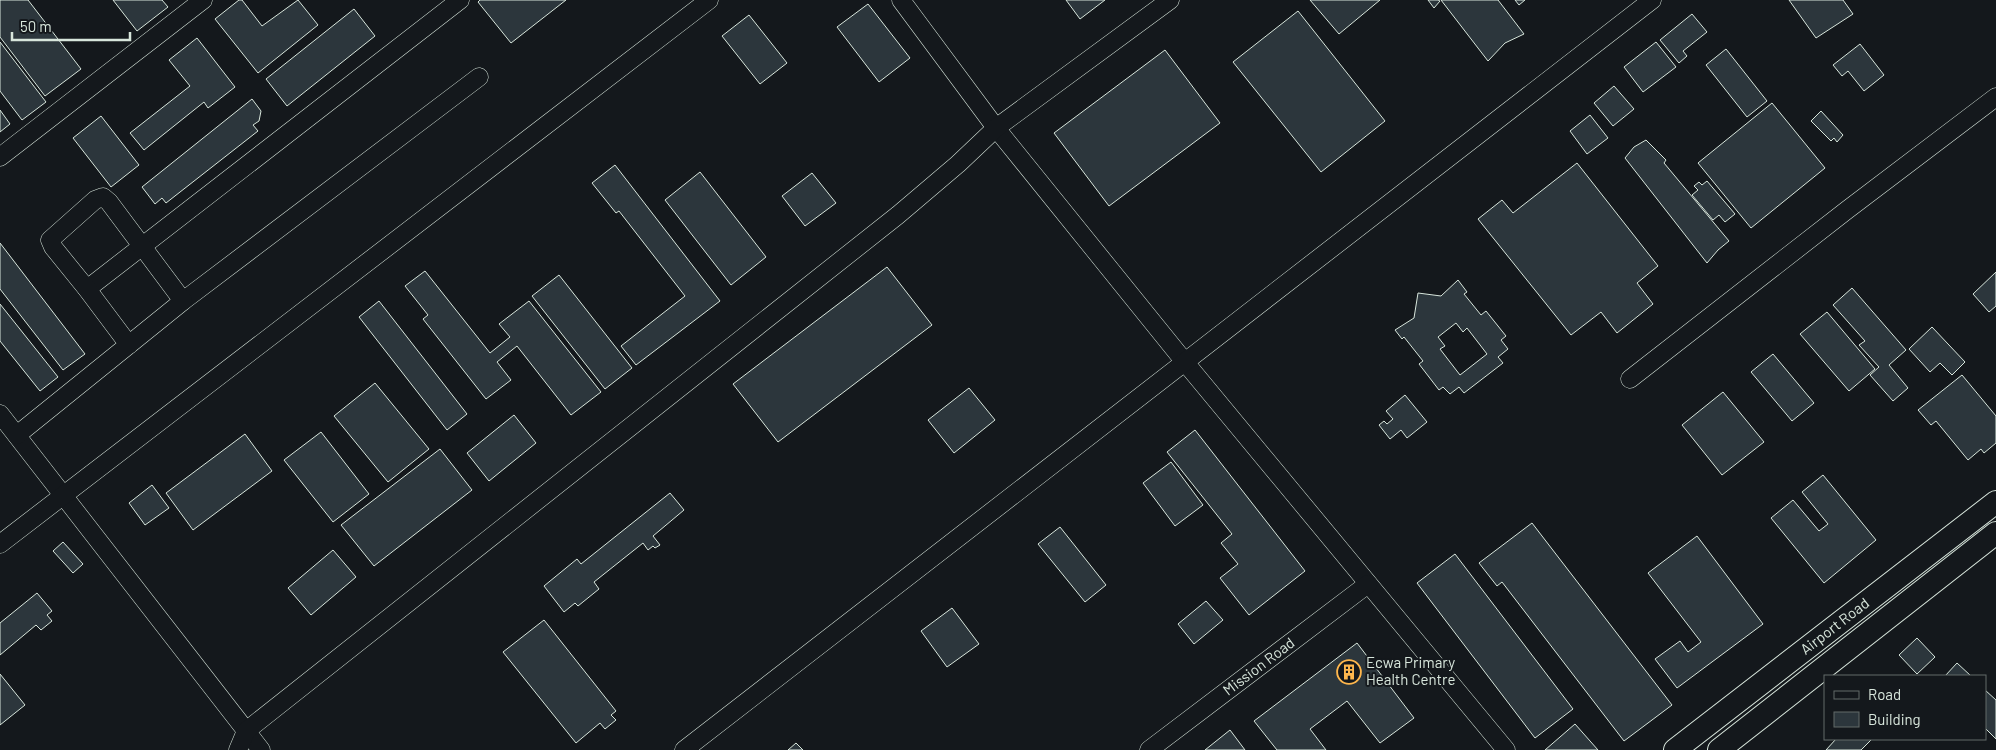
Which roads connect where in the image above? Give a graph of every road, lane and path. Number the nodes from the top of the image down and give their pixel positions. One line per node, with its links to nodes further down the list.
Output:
1 (203, 0): 10 (street)
2 (460, 0): 11 (street)
3 (709, 0): 19 (street)
4 (901, 0): 9 (street)
5 (1170, 0): 9 (street)
6 (1652, 0): 15 (street)
7 (479, 77): 13 (street)
8 (1996, 97): 16 (street)
9 (996, 128): 15 (street); 24 (street)
10 (0, 157)
11 (141, 247): 12 (street); 12 (street); 13 (street)
12 (87, 288): 14 (street)
13 (183, 301): 14 (street)
14 (128, 345): 18 (street)
15 (1184, 361): 23 (street); 27 (street)
16 (1630, 379)
17 (0, 414): 18 (street)
18 (17, 435): 19 (street)
19 (64, 495): 22 (street); 24 (street)
20 (1996, 502): 30 (main road, Airport Road)
21 (1996, 533): 31 (main road, Airport Road)
22 (0, 544)
23 (1368, 584): 28 (street, Mission Road); 29 (street)
24 (246, 731): 25 (street); 26 (street)
25 (238, 750)
26 (260, 750)
27 (684, 750)
28 (1149, 750)
29 (1506, 750)
30 (1676, 750)
31 (1719, 750)

